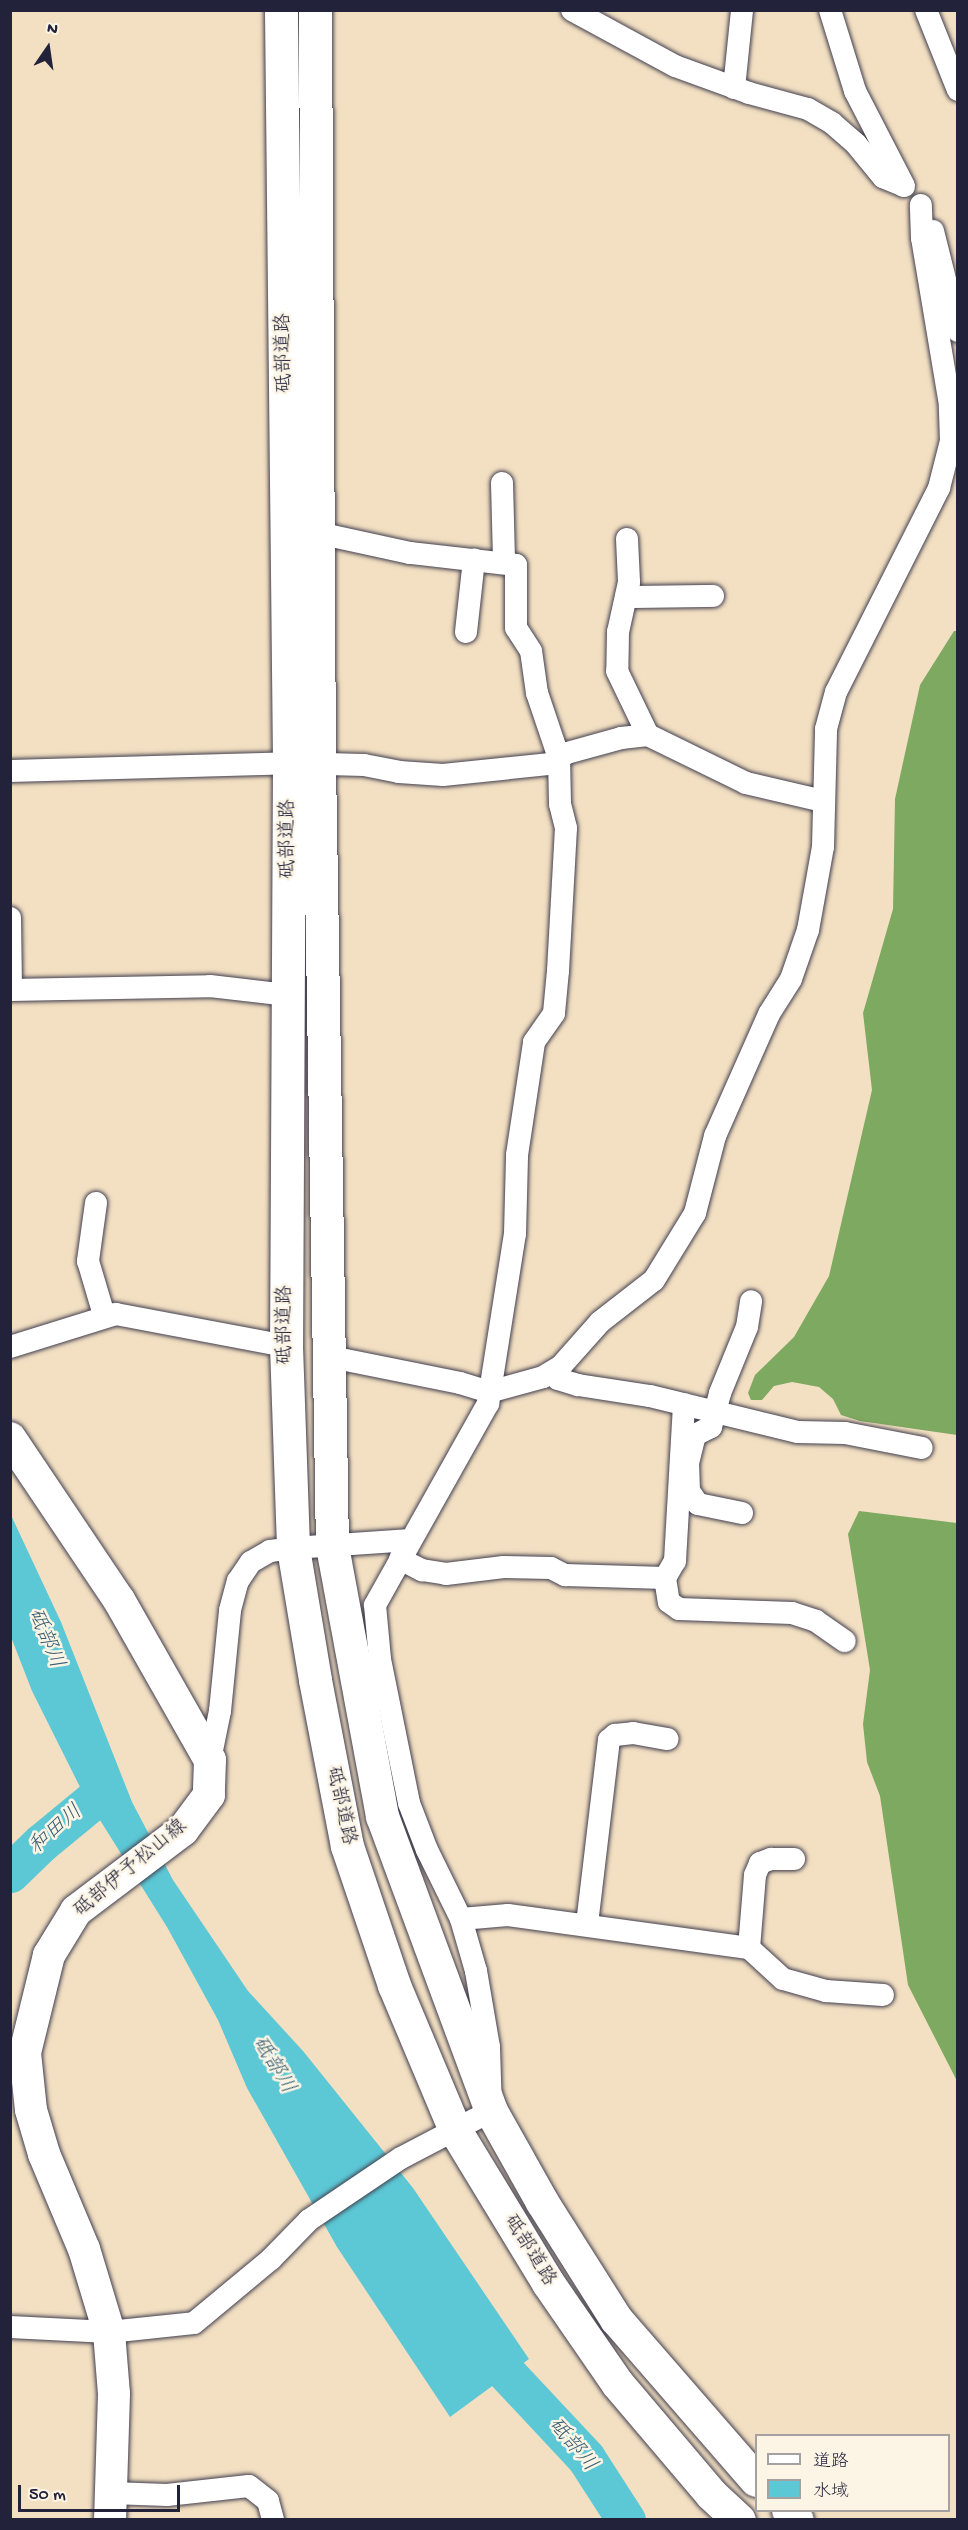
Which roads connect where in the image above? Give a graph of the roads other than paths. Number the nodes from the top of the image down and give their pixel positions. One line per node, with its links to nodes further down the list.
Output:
1 (281, 10): 22 (highway, 砥部道路)
2 (315, 10): 13 (highway, 砥部道路)
3 (572, 10): 7 (street)
4 (742, 10): 7 (street)
5 (830, 10): 9 (street)
6 (926, 10): 8 (street)
7 (734, 88): 9 (street)
8 (957, 90)
9 (902, 185): 10 (street)
10 (921, 205): 11 (street); 24 (street)
11 (957, 331)
12 (502, 483): 16 (street)
13 (318, 533): 15 (street); 22 (highway, 砥部道路)
14 (627, 539): 18 (street)
15 (474, 559): 16 (street); 19 (street)
16 (504, 561): 21 (street)
17 (713, 596): 18 (street)
18 (626, 597): 20 (street)
19 (466, 632)
20 (648, 735): 21 (street); 24 (street)
21 (559, 758): 22 (street); 35 (street)
22 (304, 763): 23 (street); 27 (highway, 砥部道路); 33 (highway, 砥部道路)
23 (10, 771)
24 (823, 801): 34 (street)
25 (10, 918): 26 (street)
26 (11, 990): 27 (street)
27 (288, 996): 31 (highway, 砥部道路)
28 (96, 1203): 30 (street)
29 (751, 1301): 37 (street)
30 (104, 1315): 31 (street); 32 (street)
31 (286, 1346): 42 (highway, 砥部道路)
32 (10, 1347)
33 (327, 1356): 35 (street); 41 (highway, 砥部道路)
34 (552, 1373): 35 (street); 36 (street)
35 (489, 1392): 43 (street)
36 (684, 1404): 37 (street); 44 (street)
37 (714, 1412): 39 (street); 40 (street)
38 (10, 1438): 47 (main road)
39 (922, 1448)
40 (742, 1513)
41 (332, 1546): 42 (street); 43 (street); 54 (highway, 砥部道路)
42 (293, 1548): 47 (street); 55 (highway, 砥部道路)
43 (406, 1550): 44 (street); 49 (street)
44 (665, 1578): 45 (street)
45 (845, 1641)
46 (667, 1739): 50 (street)
47 (210, 1760): 53 (main road, 砥部伊予松山線)
48 (794, 1859): 51 (street)
49 (461, 1919): 50 (street); 54 (street)
50 (587, 1924): 51 (street)
51 (749, 1948): 52 (street)
52 (883, 1995)
53 (16, 2052): 57 (main road, 砥部伊予松山線)
54 (491, 2111): 55 (street); 58 (highway, 砥部道路)
55 (455, 2130): 57 (street); 60 (highway, 砥部道路)
56 (10, 2327): 57 (street)
57 (110, 2332): 59 (main road, 砥部伊予松山線)
58 (746, 2469): 60 (highway)
59 (110, 2506): 61 (street)
60 (704, 2507): 62 (highway, 砥部道路)
61 (273, 2520)
62 (739, 2520)

